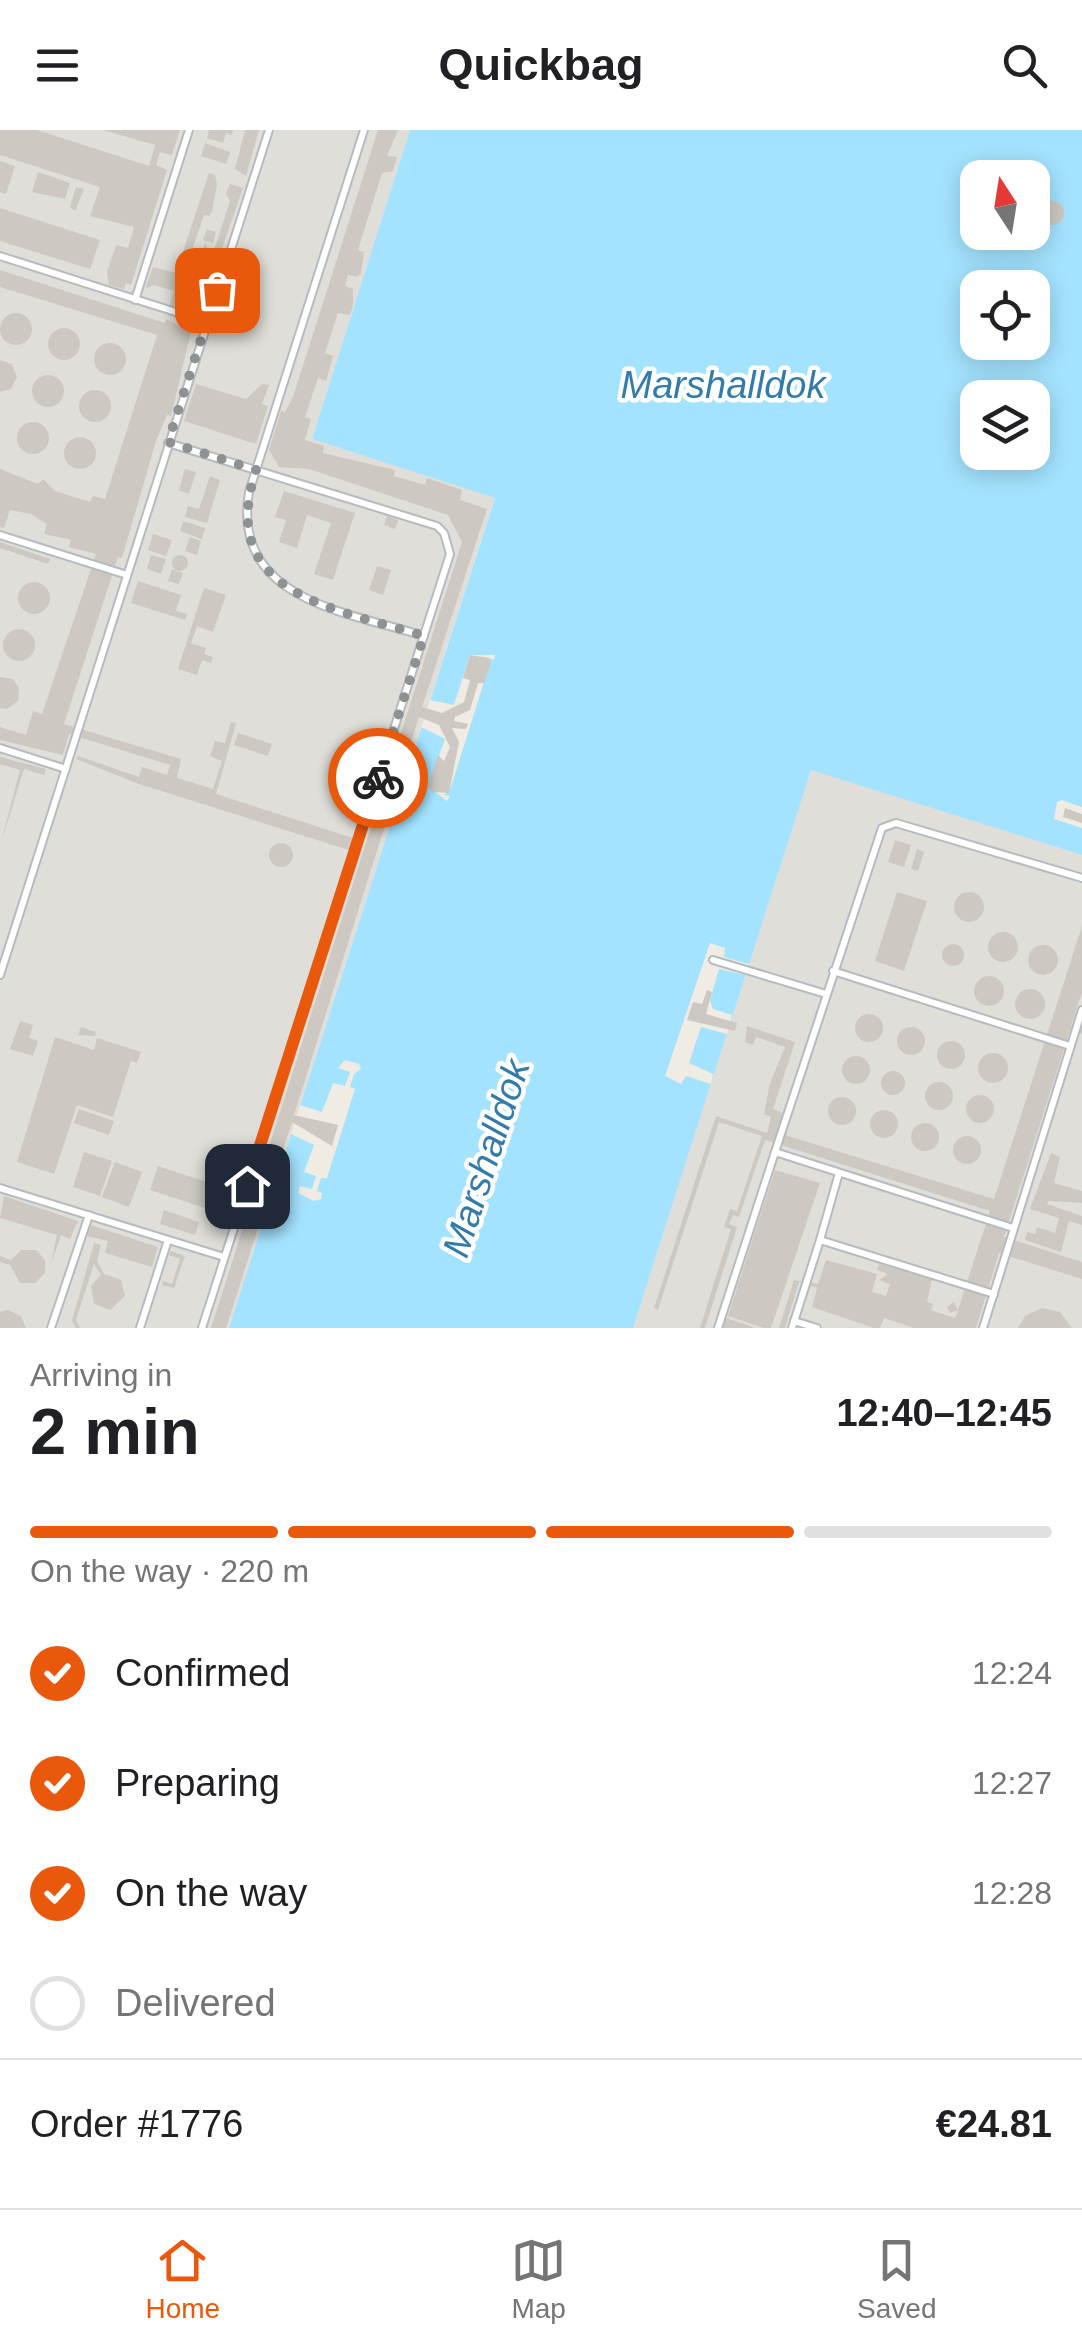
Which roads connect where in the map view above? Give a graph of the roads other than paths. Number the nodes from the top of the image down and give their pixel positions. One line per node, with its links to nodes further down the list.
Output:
1 (189, 130): 5 (lane)
2 (270, 130): 6 (lane)
3 (364, 130): 8 (lane)
4 (0, 256): 5 (lane)
5 (135, 300): 6 (lane)
6 (207, 322): 7 (lane)
7 (168, 442): 8 (lane); 10 (lane)
8 (256, 470): 11 (lane); 11 (lane)
9 (0, 534): 10 (lane)
10 (127, 575): 13 (lane)
11 (424, 636): 28 (lane)
12 (0, 748): 13 (lane)
13 (66, 769): 17 (lane)
14 (1082, 878): 16 (lane)
15 (713, 960): 18 (lane)
16 (833, 971): 18 (lane); 20 (lane)
17 (0, 974)
18 (826, 994): 21 (lane)
19 (1082, 1010): 20 (lane)
20 (1070, 1046): 25 (lane)
21 (775, 1152): 22 (lane); 34 (lane)
22 (839, 1173): 25 (lane); 27 (lane)
23 (0, 1188): 24 (lane)
24 (89, 1215): 26 (lane); 31 (lane)
25 (1013, 1228): 29 (lane)
26 (168, 1240): 28 (lane); 32 (lane)
27 (820, 1240): 29 (lane); 30 (lane)
28 (224, 1258): 33 (lane)
29 (994, 1294): 36 (lane)
30 (793, 1324): 35 (lane)
31 (51, 1328)
32 (140, 1328)
33 (202, 1328)
34 (718, 1328)
35 (817, 1328)
36 (984, 1328)

